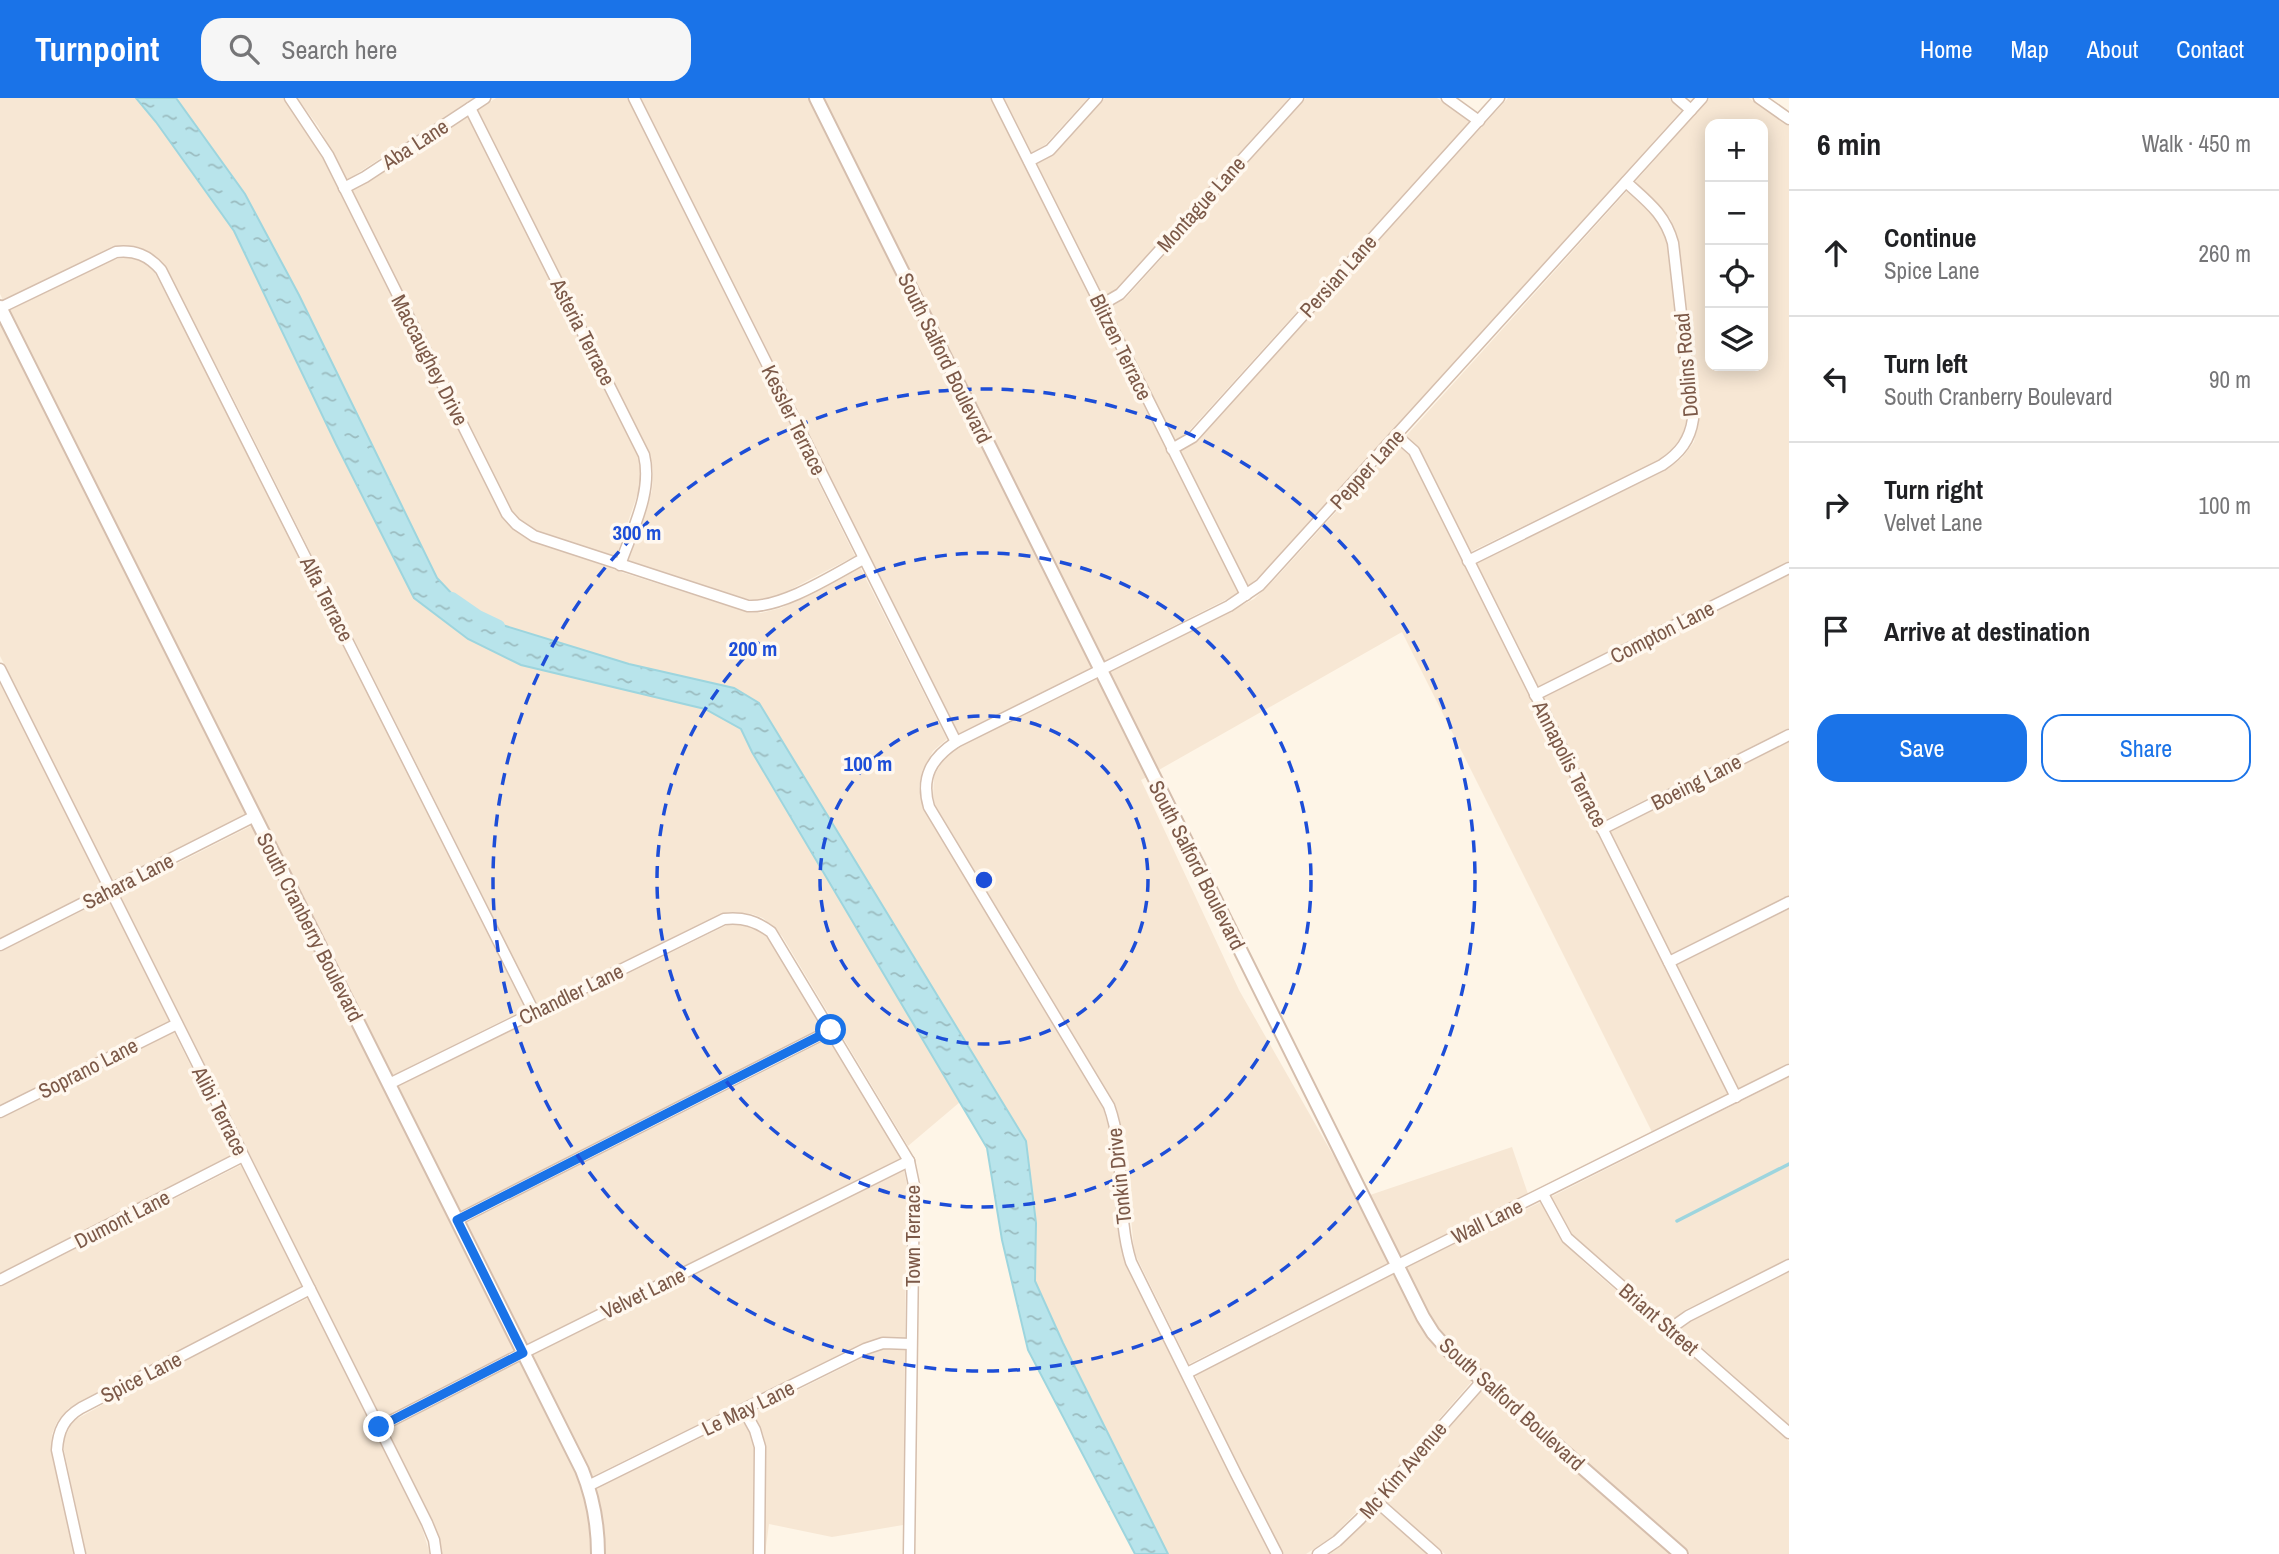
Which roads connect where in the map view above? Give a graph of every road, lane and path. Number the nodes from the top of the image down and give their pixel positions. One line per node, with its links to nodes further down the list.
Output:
1 (290, 98): 19 (street, Maccaughey Drive)
2 (485, 98): 13 (street, Aba Lane)
3 (634, 98): 24 (street, Kessler Terrace)
4 (816, 98): 30 (street, South Salford Boulevard)
5 (997, 98): 17 (street, Blitzen Terrace)
6 (1097, 98): 17 (street)
7 (1298, 98): 20 (street, Montague Lane)
8 (1447, 98): 16 (street)
9 (1499, 98): 16 (street, Persian Lane)
10 (1677, 98): 14 (street)
11 (1702, 98): 14 (street, Pepper Lane)
12 (1759, 98): 15 (street)
13 (470, 108): 19 (street, Aba Lane); 26 (street, Asteria Terrace)
14 (1691, 110): 18 (street, Pepper Lane)
15 (1789, 119)
16 (1479, 121): 23 (street, Persian Lane)
17 (1029, 161): 20 (street, Blitzen Terrace)
18 (1626, 182): 22 (street, Pepper Lane); 25 (street, Doblins Road)
19 (344, 188): 26 (street, Maccaughey Drive)
20 (1101, 305): 23 (street, Blitzen Terrace)
21 (0, 308): 34 (street, South Cranberry Boulevard); 41 (street, Alfa Terrace)
22 (1397, 436): 25 (street, Annapolis Terrace); 28 (street, Pepper Lane)
23 (1172, 449): 28 (street, Blitzen Terrace)
24 (863, 559): 26 (street, Maccaughey Drive); 33 (street, Kessler Terrace)
25 (1468, 561): 31 (street, Annapolis Terrace)
26 (620, 565)
27 (1789, 568): 31 (street, Compton Lane)
28 (1247, 595): 30 (street, Pepper Lane)
29 (0, 669): 36 (street, Alibi Terrace)
30 (1100, 670): 33 (street, Pepper Lane); 52 (street, South Salford Boulevard)
31 (1535, 695): 35 (street, Annapolis Terrace)
32 (1789, 735): 35 (street, Boeing Lane)
33 (956, 742): 59 (street, Tonkin Drive)
34 (255, 816): 36 (street, Sahara Lane); 45 (street, South Cranberry Boulevard)
35 (1602, 829): 40 (street, Annapolis Terrace)
36 (111, 890): 39 (street, Sahara Lane); 42 (street, Alibi Terrace)
37 (1789, 902): 40 (street)
38 (756, 922): 41 (street, Chandler Lane); 43 (street, Town Terrace)
39 (0, 945)
40 (1669, 962): 46 (street, Annapolis Terrace)
41 (534, 1012): 45 (street, Chandler Lane)
42 (177, 1024): 47 (street, Soprano Lane); 48 (street, Alibi Terrace)
43 (831, 1030): 49 (street, Town Terrace); 51 (street)
44 (1789, 1070): 46 (street, Wall Lane)
45 (389, 1084): 51 (street, South Cranberry Boulevard)
46 (1736, 1097): 50 (street, Wall Lane)
47 (0, 1112)
48 (243, 1156): 54 (street, Dumont Lane); 55 (street, Alibi Terrace)
49 (909, 1161): 57 (street, Town Terrace); 58 (street, Velvet Lane)
50 (1543, 1194): 52 (street, Wall Lane); 56 (street, Briant Street)
51 (457, 1220): 58 (street, South Cranberry Boulevard)
52 (1398, 1265): 59 (street, Wall Lane); 60 (street, South Salford Boulevard)
53 (1789, 1265): 56 (street)
54 (0, 1280)
55 (310, 1289): 62 (street, Alibi Terrace); 66 (street, Spice Lane)
56 (1671, 1328): 63 (street, Briant Street)
57 (911, 1344): 61 (street, Le May Lane); 70 (street, Town Terrace)
58 (523, 1353): 62 (street, Velvet Lane); 64 (street, South Cranberry Boulevard)
59 (1187, 1373): 71 (street, Tonkin Drive)
60 (1482, 1381): 65 (street, Mc Kim Avenue); 74 (street, South Salford Boulevard)
61 (744, 1410): 64 (street, Le May Lane); 69 (street)
62 (379, 1427): 67 (street, Alibi Terrace)
63 (1789, 1433)
64 (588, 1486): 68 (street, South Cranberry Boulevard)
65 (1376, 1501): 72 (street, Mc Kim Avenue); 73 (street)
66 (80, 1554)
67 (436, 1554)
68 (597, 1554)
69 (759, 1554)
70 (909, 1554)
71 (1277, 1554)
72 (1318, 1554)
73 (1436, 1554)
74 (1681, 1554)

